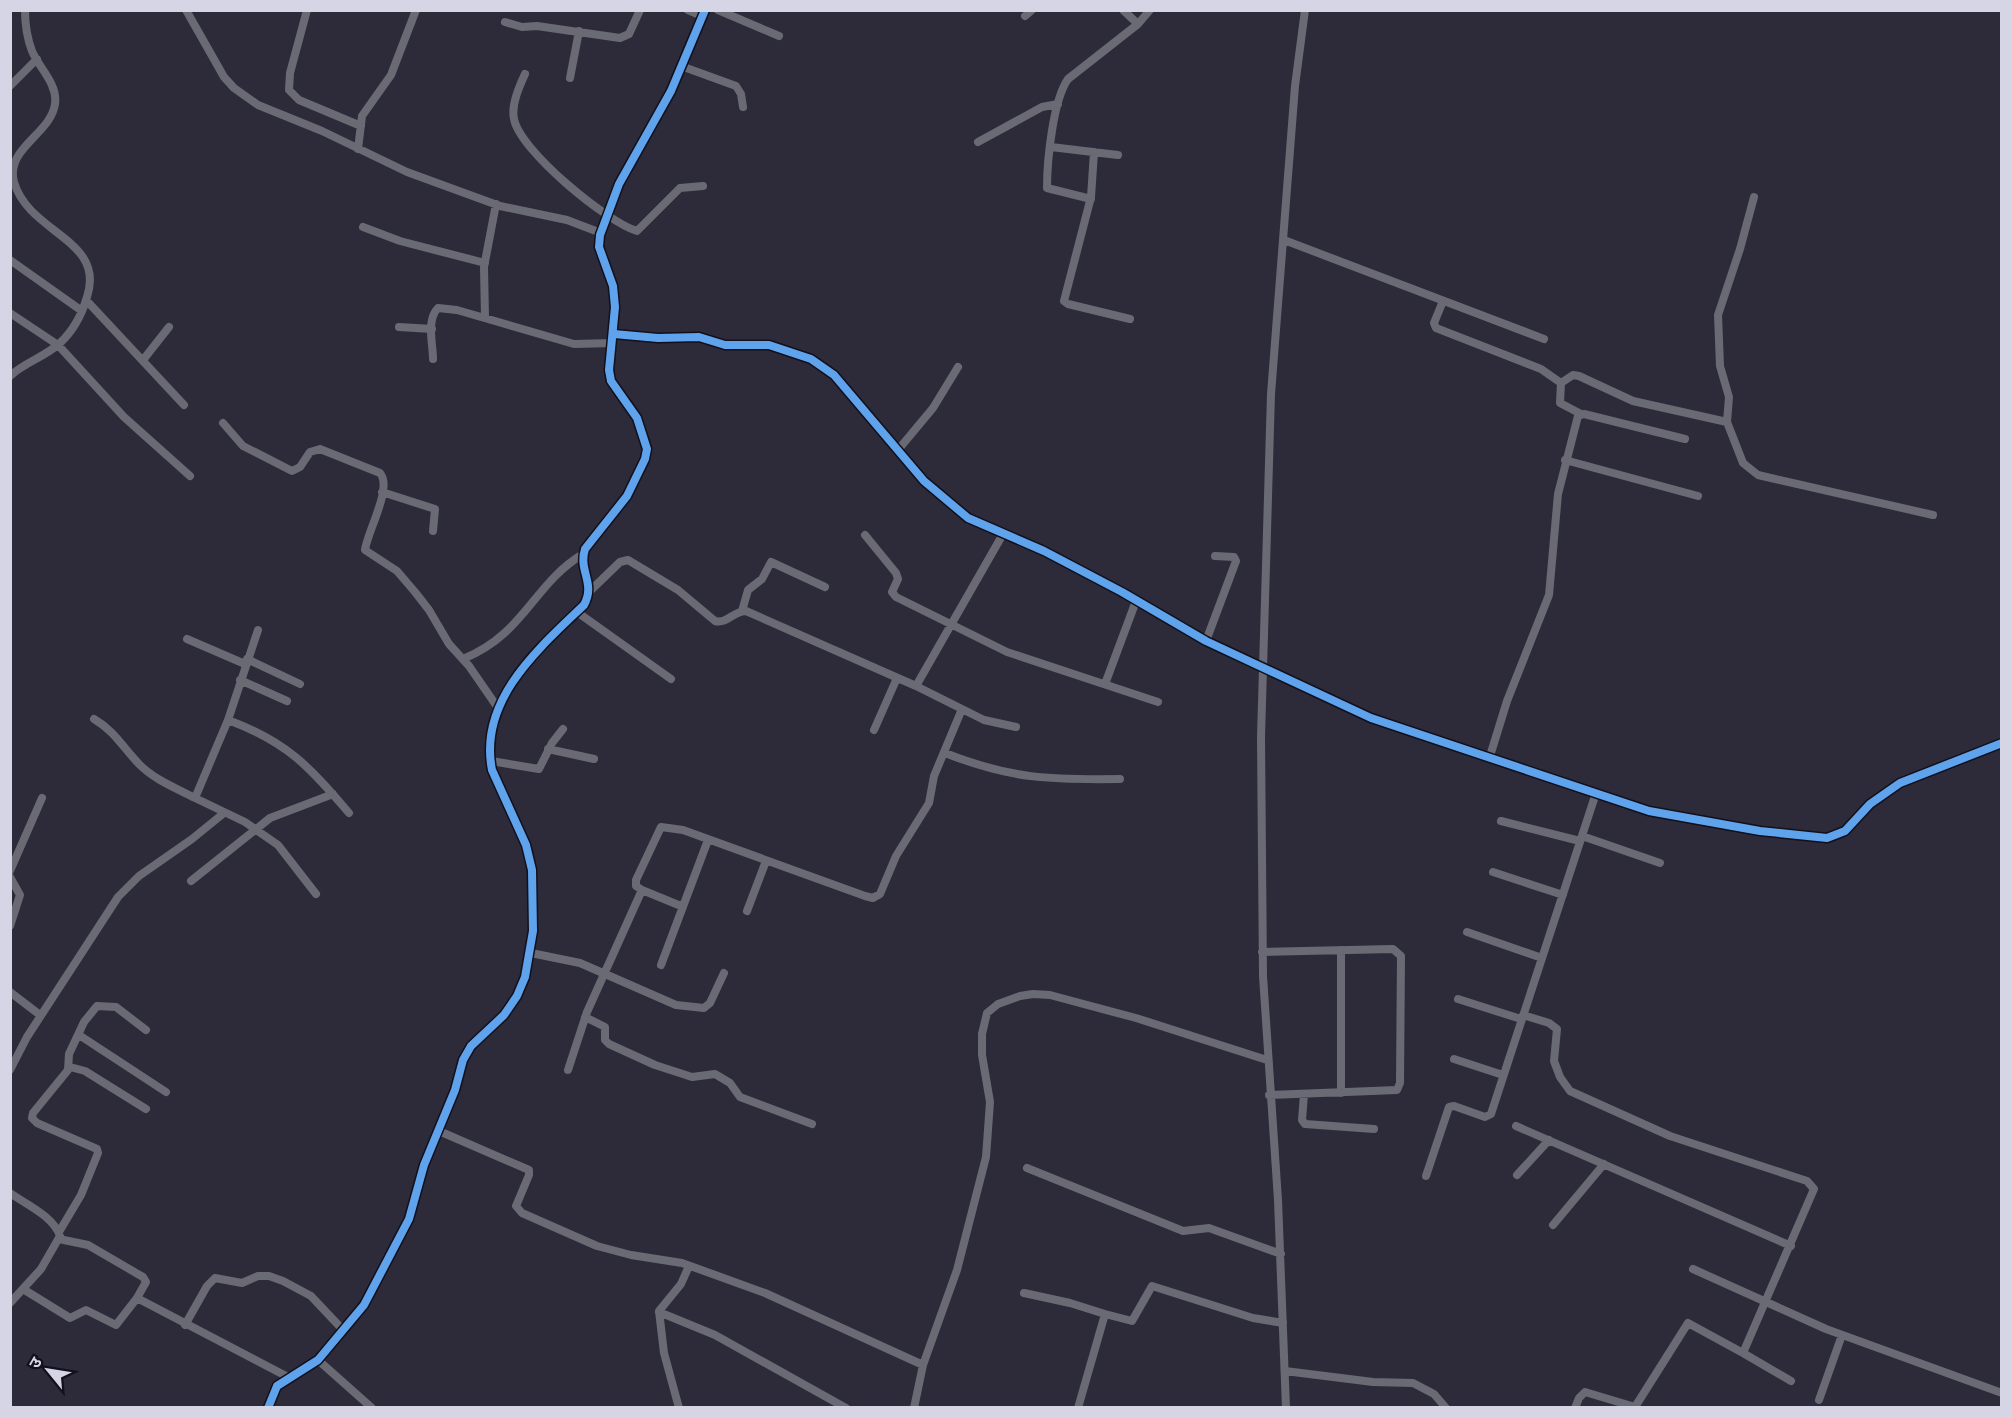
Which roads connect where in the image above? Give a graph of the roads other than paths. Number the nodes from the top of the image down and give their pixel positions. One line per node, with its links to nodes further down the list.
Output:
1 (25, 10): 18 (street)
2 (186, 10): 28 (street)
3 (307, 10): 25 (street)
4 (416, 10): 25 (street)
5 (640, 10): 16 (street)
6 (687, 10): 12 (street)
7 (718, 10): 17 (street)
8 (1032, 10): 13 (street)
9 (1123, 10): 15 (street)
10 (1150, 10): 15 (street)
11 (1305, 10): 38 (street)
12 (704, 13): 19 (street)
13 (1025, 16)
14 (504, 22): 16 (street)
15 (1138, 24): 23 (street)
16 (579, 31): 21 (street)
17 (779, 36)
18 (37, 59): 22 (street); 41 (street)
19 (681, 66): 24 (street); 35 (street)
20 (525, 74): 35 (street)
21 (570, 78)
22 (10, 86)
23 (1058, 104): 26 (street); 27 (street)
24 (743, 107)
25 (361, 126): 28 (street)
26 (978, 142)
27 (1052, 147): 29 (street); 33 (street)
28 (358, 149): 34 (street)
29 (1094, 152): 30 (street); 33 (street)
30 (1118, 155)
31 (703, 186): 35 (street)
32 (1754, 197): 62 (street)
33 (1091, 199): 46 (street)
34 (496, 204): 37 (street); 40 (street)
35 (608, 215): 37 (street)
36 (363, 227): 40 (street)
37 (601, 233): 50 (street)
38 (1284, 240): 42 (street); 87 (street)
39 (10, 260): 43 (street)
40 (485, 263): 45 (street)
41 (86, 300): 43 (street); 54 (street)
42 (1443, 301): 51 (street); 59 (street)
43 (82, 311): 52 (street)
44 (10, 313): 52 (street)
45 (485, 318): 49 (street); 50 (street)
46 (1130, 319)
47 (169, 327): 54 (street)
48 (399, 327): 49 (street)
49 (432, 329): 53 (street)
50 (613, 339): 65 (street); 74 (street)
51 (1544, 339)
52 (58, 345): 57 (street); 67 (street)
53 (433, 359)
54 (143, 360): 60 (street)
55 (10, 364): 57 (street)
56 (958, 367): 65 (street)
57 (18, 369): 58 (street)
58 (10, 376)
59 (1561, 383): 61 (street); 62 (street)
60 (184, 405)
61 (1581, 414): 64 (street); 66 (street)
62 (1727, 422): 70 (street)
63 (223, 423): 68 (street)
64 (1685, 440)
65 (898, 450): 72 (street)
66 (1565, 460): 69 (street); 106 (street)
67 (190, 476)
68 (382, 492): 71 (street); 85 (street)
69 (1698, 496)
70 (1933, 515)
71 (433, 531)
72 (1003, 534): 78 (street); 81 (street)
73 (865, 535): 81 (street)
74 (583, 554): 77 (street); 85 (street)
75 (1215, 556): 84 (street)
76 (825, 587): 79 (street)
77 (590, 591): 79 (street); 80 (street)
78 (1136, 601): 84 (street); 92 (street)
79 (742, 611): 88 (street)
80 (577, 612): 89 (street); 96 (street)
81 (951, 625): 92 (street); 93 (street)
82 (258, 630): 86 (street)
83 (187, 639): 86 (street)
84 (1206, 641): 87 (street)
85 (463, 659): 96 (street)
86 (246, 662): 90 (street); 91 (street)
87 (1262, 668): 106 (street); 135 (street)
88 (897, 678): 93 (street); 102 (street)
89 (671, 679)
90 (240, 680): 94 (street); 99 (street)
91 (300, 684)
92 (1106, 684): 95 (street)
93 (916, 686): 97 (street)
94 (287, 701)
95 (1158, 702)
96 (498, 708): 108 (street)
97 (962, 709): 100 (street); 105 (street)
98 (93, 719): 113 (street)
99 (228, 720): 111 (street); 113 (street)
100 (1016, 727)
101 (563, 729): 104 (street)
102 (874, 730)
103 (2001, 743): 110 (street)
104 (548, 749): 107 (street); 108 (street)
105 (945, 753): 109 (street); 120 (street)
106 (1490, 756): 110 (street)
107 (594, 759)
108 (491, 762): 136 (street)
109 (1120, 779)
110 (1596, 793): 118 (street)
111 (333, 794): 115 (street); 117 (street)
112 (42, 798): 122 (street)
113 (195, 798): 114 (street)
114 (224, 813): 117 (street); 143 (street)
115 (350, 813)
116 (1501, 821): 118 (street)
117 (255, 828): 125 (street); 127 (street)
118 (1581, 838): 121 (street); 128 (street)
119 (708, 840): 120 (street); 126 (street); 129 (street)
120 (766, 861): 130 (street)
121 (1660, 863)
122 (10, 871)
123 (1493, 872): 128 (street)
124 (10, 877): 131 (street)
125 (191, 881)
126 (642, 890): 129 (street); 139 (street)
127 (316, 894)
128 (1563, 895): 137 (street)
129 (681, 906): 138 (street)
130 (747, 911)
131 (13, 914): 132 (street)
132 (10, 926)
133 (1467, 932): 137 (street)
134 (1341, 950): 135 (street); 155 (street); 155 (street)
135 (1262, 952): 149 (street)
136 (531, 953): 139 (street); 162 (street)
137 (1542, 958): 145 (street)
138 (661, 964)
139 (603, 972): 140 (street); 144 (street)
140 (724, 973)
141 (10, 992): 143 (street)
142 (1458, 999): 145 (street)
143 (40, 1015): 151 (street)
144 (585, 1017): 152 (street); 159 (street)
145 (1522, 1017): 153 (street); 171 (street)
146 (146, 1030): 147 (street)
147 (78, 1035): 150 (street); 154 (street)
148 (1454, 1059): 153 (street)
149 (1267, 1060): 157 (street); 188 (street)
150 (70, 1067): 158 (street); 170 (street)
151 (10, 1070)
152 (568, 1070)
153 (1503, 1075): 166 (street)
154 (166, 1092)
155 (1341, 1093): 156 (street)
156 (1304, 1094): 157 (street); 161 (street)
157 (1269, 1095): 172 (street)
158 (146, 1109)
159 (812, 1124)
160 (1516, 1126): 163 (street)
161 (1374, 1130)
162 (439, 1131): 173 (street); 184 (street)
163 (1549, 1140): 164 (street); 167 (street)
164 (1604, 1164): 169 (street); 171 (street)
165 (1027, 1168): 172 (street)
166 (1425, 1176)
167 (1517, 1176)
168 (10, 1193): 170 (street)
169 (1553, 1225)
170 (59, 1236): 175 (street); 177 (street)
171 (1791, 1245): 178 (street)
172 (1281, 1254): 182 (street)
173 (685, 1265): 180 (street); 188 (street)
174 (1693, 1269): 178 (street)
175 (23, 1289): 177 (street); 179 (street)
176 (1024, 1293): 181 (street)
177 (137, 1298): 183 (street)
178 (1766, 1302): 185 (street); 186 (street)
179 (10, 1303)
180 (659, 1312): 196 (street); 197 (street)
181 (1105, 1314): 182 (street); 199 (street)
182 (1283, 1323): 189 (street)
183 (185, 1324): 184 (street); 190 (street)
184 (343, 1330): 187 (street)
185 (1842, 1335): 192 (street); 193 (street)
186 (1743, 1353): 191 (street); 202 (street)
187 (318, 1360): 190 (street); 195 (street)
188 (923, 1365): 198 (street)
189 (1285, 1371): 200 (street); 201 (street)
190 (288, 1377): 194 (street)
191 (1791, 1381)
192 (2001, 1393)
193 (1819, 1400)
194 (268, 1407)
195 (372, 1407)
196 (679, 1407)
197 (846, 1407)
198 (914, 1407)
199 (1078, 1407)
200 (1286, 1407)
201 (1446, 1407)
202 (1575, 1407)

